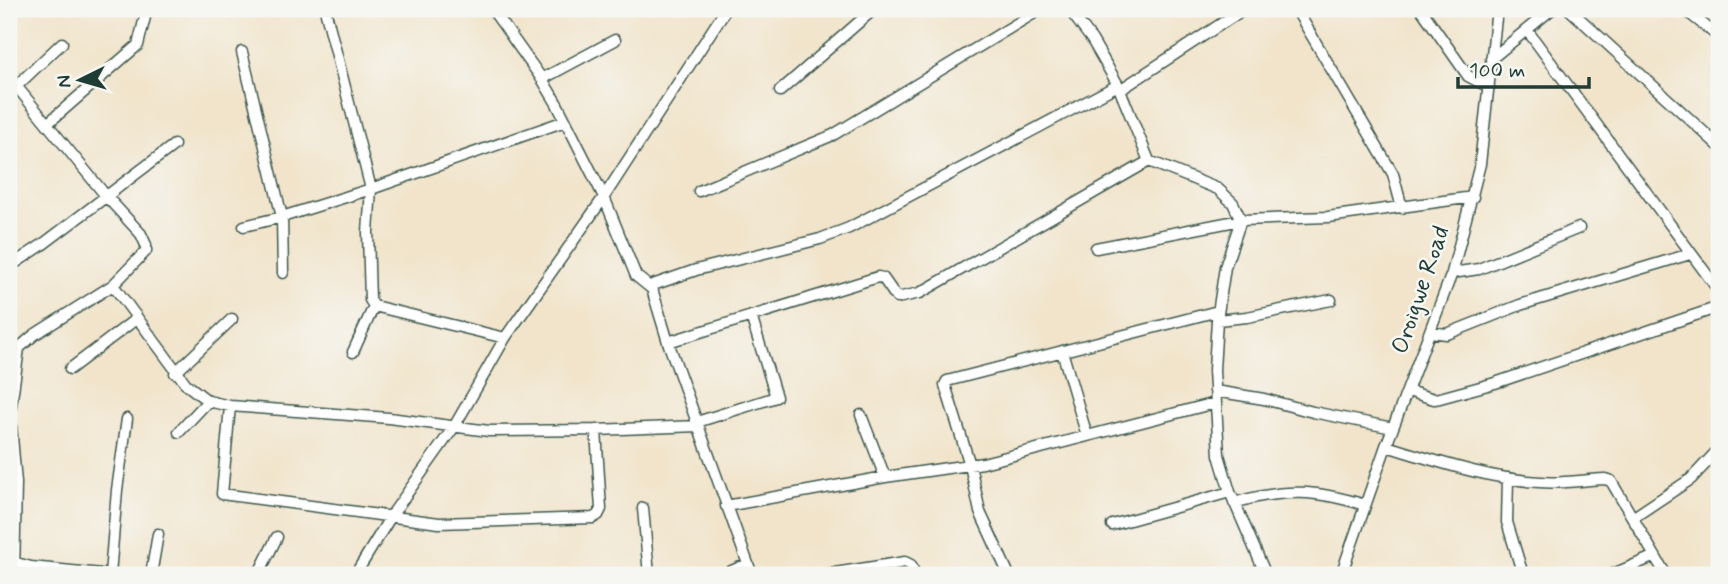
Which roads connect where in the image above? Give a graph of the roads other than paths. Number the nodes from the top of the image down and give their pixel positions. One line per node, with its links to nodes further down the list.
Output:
1 (153, 9): 28 (street)
2 (325, 9): 32 (street)
3 (492, 9): 22 (street)
4 (726, 9): 35 (street)
5 (874, 9): 26 (street)
6 (1041, 9): 33 (street)
7 (1069, 9): 24 (street)
8 (1244, 9): 15 (street)
9 (1296, 9): 37 (street)
10 (1421, 9): 23 (street)
11 (1497, 9): 21 (street, Oroigwe Road)
12 (1552, 9): 16 (street)
13 (1569, 9): 30 (street)
14 (1684, 9): 17 (street)
15 (1230, 12): 24 (street)
16 (1527, 30): 21 (street); 43 (street)
17 (1719, 37)
18 (615, 40): 22 (street)
19 (62, 43): 25 (street)
20 (242, 52): 38 (street)
21 (1491, 60): 23 (street, Oroigwe Road)
22 (542, 79): 27 (street)
23 (1489, 87): 36 (street, Oroigwe Road)
24 (1119, 88): 31 (street); 48 (street)
25 (13, 90): 28 (street)
26 (780, 91)
27 (565, 121): 32 (street); 35 (street)
28 (47, 124): 34 (street)
29 (174, 145): 34 (street)
30 (1719, 146)
31 (1149, 161): 39 (street); 54 (street)
32 (371, 189): 38 (street); 51 (street)
33 (699, 191)
34 (106, 196): 44 (street); 47 (street)
35 (604, 197): 48 (street); 58 (street)
36 (1473, 197): 37 (street); 46 (street, Oroigwe Road)
37 (1402, 208): 39 (street)
38 (282, 218): 40 (street); 45 (street)
39 (1241, 220): 42 (street); 53 (street)
40 (244, 226)
41 (1579, 228): 46 (street)
42 (1096, 248)
43 (1690, 254): 49 (street); 57 (street)
44 (9, 267)
45 (283, 273)
46 (1452, 273): 57 (street, Oroigwe Road)
47 (113, 285): 56 (street); 93 (street)
48 (650, 286): 59 (street)
49 (1719, 292)
50 (1331, 300): 53 (street)
51 (374, 306): 58 (street); 61 (street)
52 (1719, 307): 65 (street)
53 (1218, 315): 60 (street); 64 (street)
54 (751, 316): 59 (street); 71 (street)
55 (232, 319): 63 (street)
56 (136, 320): 62 (street); 63 (street)
57 (1430, 332): 65 (street, Oroigwe Road)
58 (505, 338): 72 (street)
59 (668, 342): 71 (street)
60 (1062, 351): 76 (street); 79 (street)
61 (354, 352)
62 (70, 369)
63 (175, 373): 66 (street)
64 (1215, 391): 67 (street); 73 (street)
65 (1408, 391): 73 (street, Oroigwe Road)
66 (208, 401): 68 (street); 75 (street)
67 (1215, 403): 76 (street); 82 (street)
68 (230, 407): 72 (street); 87 (street)
69 (860, 415): 80 (street)
70 (127, 419): 97 (street)
71 (697, 424): 74 (street); 85 (street)
72 (454, 427): 74 (street); 87 (street)
73 (1393, 428): 77 (street, Oroigwe Road)
74 (596, 430): 87 (street)
75 (179, 432)
76 (1087, 436): 79 (street)
77 (1386, 446): 81 (street); 84 (street, Oroigwe Road)
78 (1719, 449): 88 (street)
79 (970, 465): 80 (street); 106 (street)
80 (885, 477): 85 (street)
81 (1508, 478): 88 (street); 109 (street)
82 (1230, 492): 83 (street); 89 (street)
83 (1234, 503): 84 (street); 95 (street)
84 (1365, 505): 108 (street, Oroigwe Road)
85 (726, 506): 94 (street)
86 (643, 508): 101 (street)
87 (391, 516): 100 (street)
88 (1634, 517): 92 (street)
89 (1112, 525)
90 (158, 534): 98 (street)
91 (277, 537): 99 (street)
92 (1655, 556): 110 (street); 111 (street)
93 (11, 561): 96 (street); 97 (street)
94 (747, 564): 102 (street); 103 (street)
95 (1265, 572): 107 (street)
96 (14, 575)
97 (111, 575)
98 (151, 575)
99 (258, 575)
100 (355, 575)
101 (649, 575)
102 (723, 575)
103 (752, 575)
104 (822, 575): 105 (street)
105 (915, 575)
106 (1009, 575)
107 (1249, 575)
108 (1341, 575)
109 (1523, 575)
110 (1611, 575)
111 (1666, 575)

